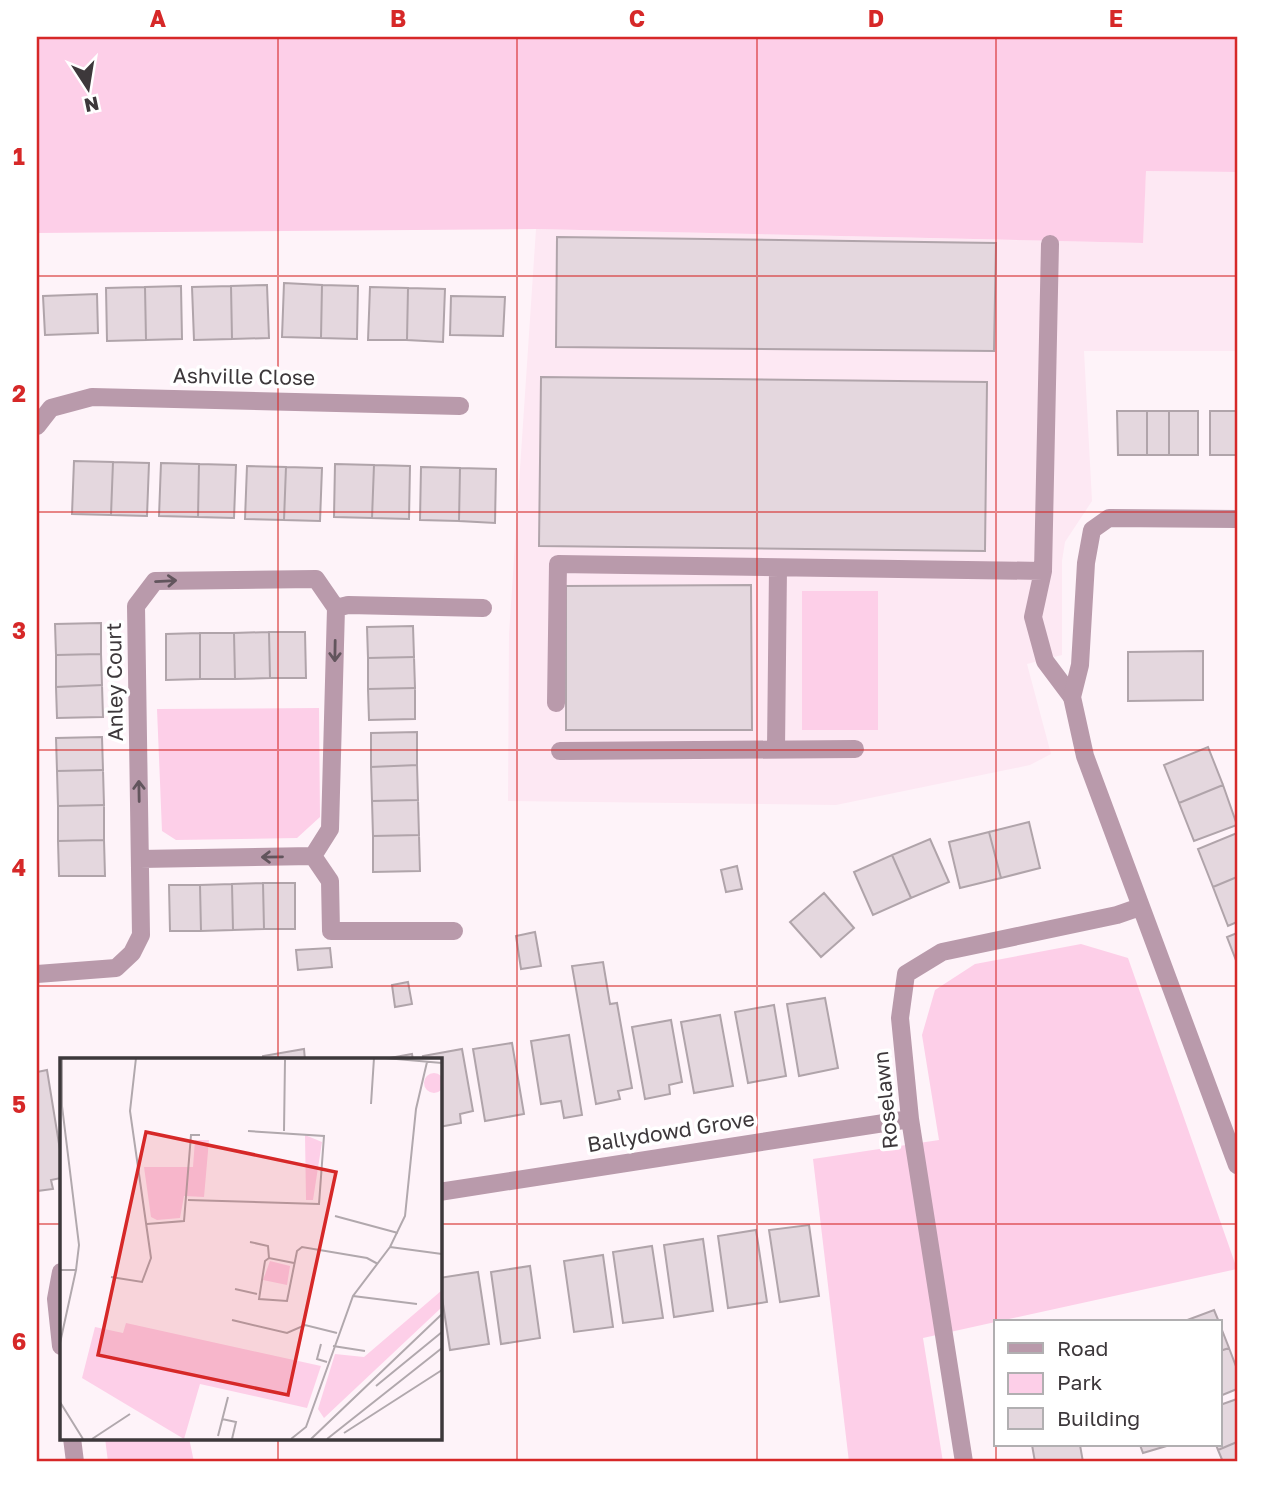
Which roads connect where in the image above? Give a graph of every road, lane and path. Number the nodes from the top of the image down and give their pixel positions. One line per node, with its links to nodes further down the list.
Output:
1 (1050, 244): 6 (street)
2 (460, 406): 3 (street, Ashville Close)
3 (37, 425)
4 (1237, 519): 9 (street)
5 (778, 568): 6 (street); 10 (street); 11 (street)
6 (1043, 571): 9 (street)
7 (336, 608): 8 (street); 14 (street, one-way to 14); 15 (street, Anley Court, one-way to 7)
8 (483, 608)
9 (1072, 696): 16 (street)
10 (556, 703)
11 (776, 749): 12 (street); 13 (street)
12 (855, 749)
13 (560, 751)
14 (313, 856): 15 (street, one-way to 15); 17 (street)
15 (140, 859): 18 (street, Anley Court)
16 (1140, 907): 19 (street, Roselawn); 20 (street)
17 (454, 931)
18 (37, 974)
19 (910, 1119): 21 (street, Ballydowd Grove); 26 (street, Roselawn)
20 (1237, 1165)
21 (441, 1192)
22 (60, 1277): 23 (street)
23 (60, 1337)
24 (72, 1440): 25 (street)
25 (75, 1462)
26 (964, 1462)

